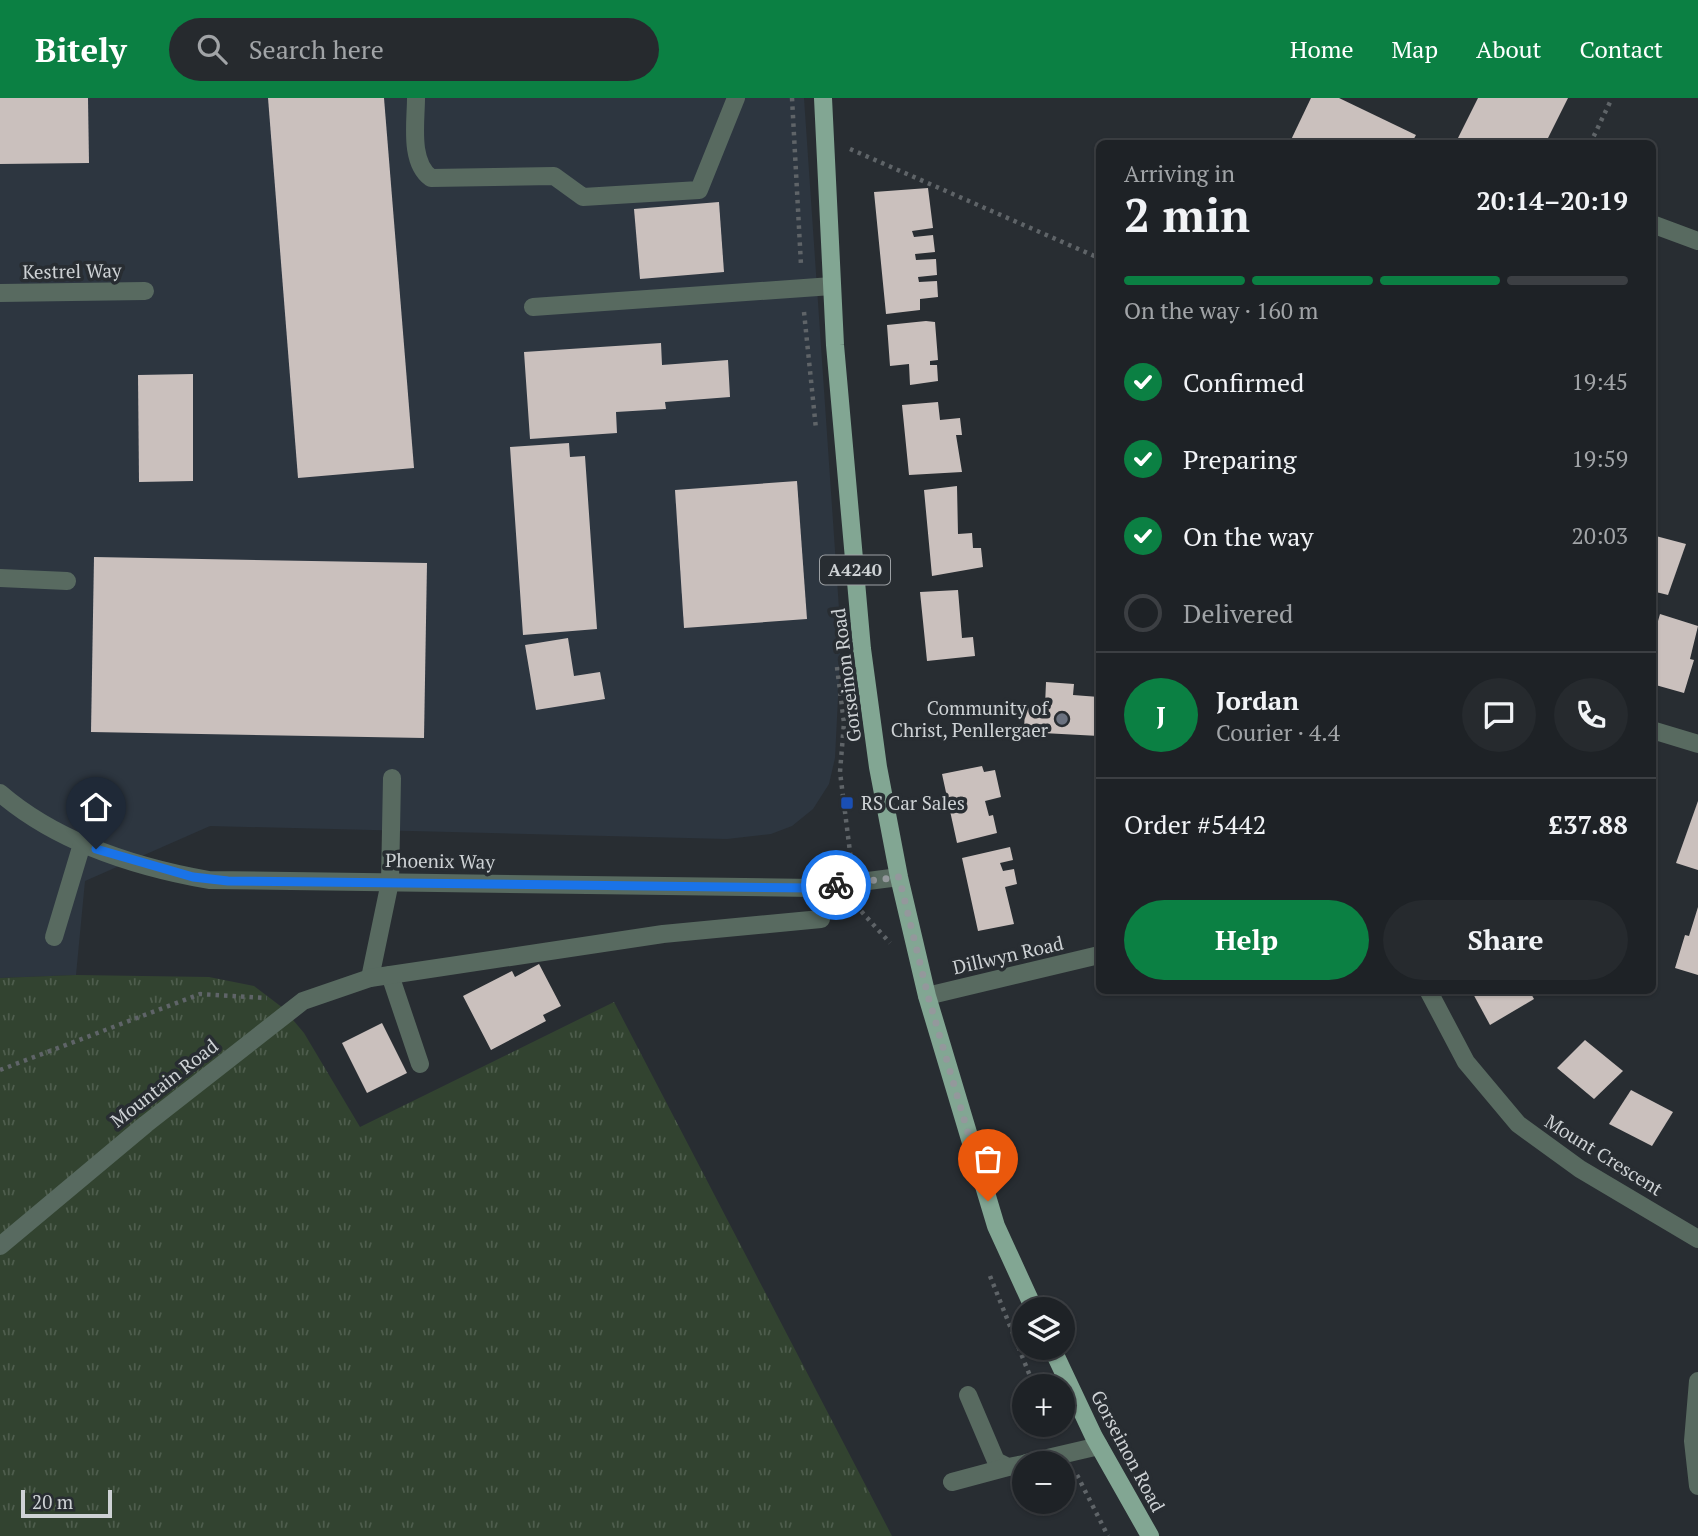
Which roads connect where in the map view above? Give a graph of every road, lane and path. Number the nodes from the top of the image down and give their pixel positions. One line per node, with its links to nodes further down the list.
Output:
1 (416, 98): 2 (street)
2 (736, 98)
3 (823, 98): 5 (main road, Gorseinon Road / A4240)
4 (1612, 98): 6 (path)
5 (825, 138): 9 (path); 10 (main road, Gorseinon Road / A4240)
6 (1592, 140)
7 (1656, 225): 8 (street)
8 (1698, 241)
9 (1096, 257)
10 (832, 286): 13 (street); 21 (main road, Gorseinon Road / A4240)
11 (145, 291): 12 (street, Kestrel Way)
12 (0, 293)
13 (533, 307)
14 (0, 578): 15 (street)
15 (67, 581)
16 (1656, 731): 17 (street)
17 (1698, 744)
18 (392, 778): 22 (street)
19 (0, 793): 20 (street, Phoenix Way)
20 (82, 844): 22 (street, Phoenix Way); 24 (street)
21 (899, 877): 22 (street, Phoenix Way); 29 (main road, Gorseinon Road / A4240)
22 (390, 882): 27 (street)
23 (821, 919): 26 (street, Mountain Road)
24 (54, 937)
25 (1096, 956): 29 (street, Dillwyn Road)
26 (390, 975): 27 (street, Mountain Road); 31 (street)
27 (370, 978): 30 (street, Mountain Road)
28 (1430, 994): 33 (street, Mount Crescent)
29 (928, 996): 35 (main road, Gorseinon Road / A4240)
30 (303, 1001): 32 (path); 34 (street, Mountain Road)
31 (420, 1064)
32 (0, 1070)
33 (1698, 1239)
34 (0, 1246)
35 (1029, 1297)
36 (1058, 1360): 39 (main road, Gorseinon Road)
37 (1698, 1381): 45 (street)
38 (968, 1395): 41 (street)
39 (1099, 1446): 40 (street); 47 (main road, Gorseinon Road)
40 (1075, 1452)
41 (1012, 1464)
42 (1012, 1467): 44 (street)
43 (1075, 1472): 46 (path)
44 (952, 1482)
45 (1698, 1486)
46 (1108, 1536)
47 (1150, 1536)

